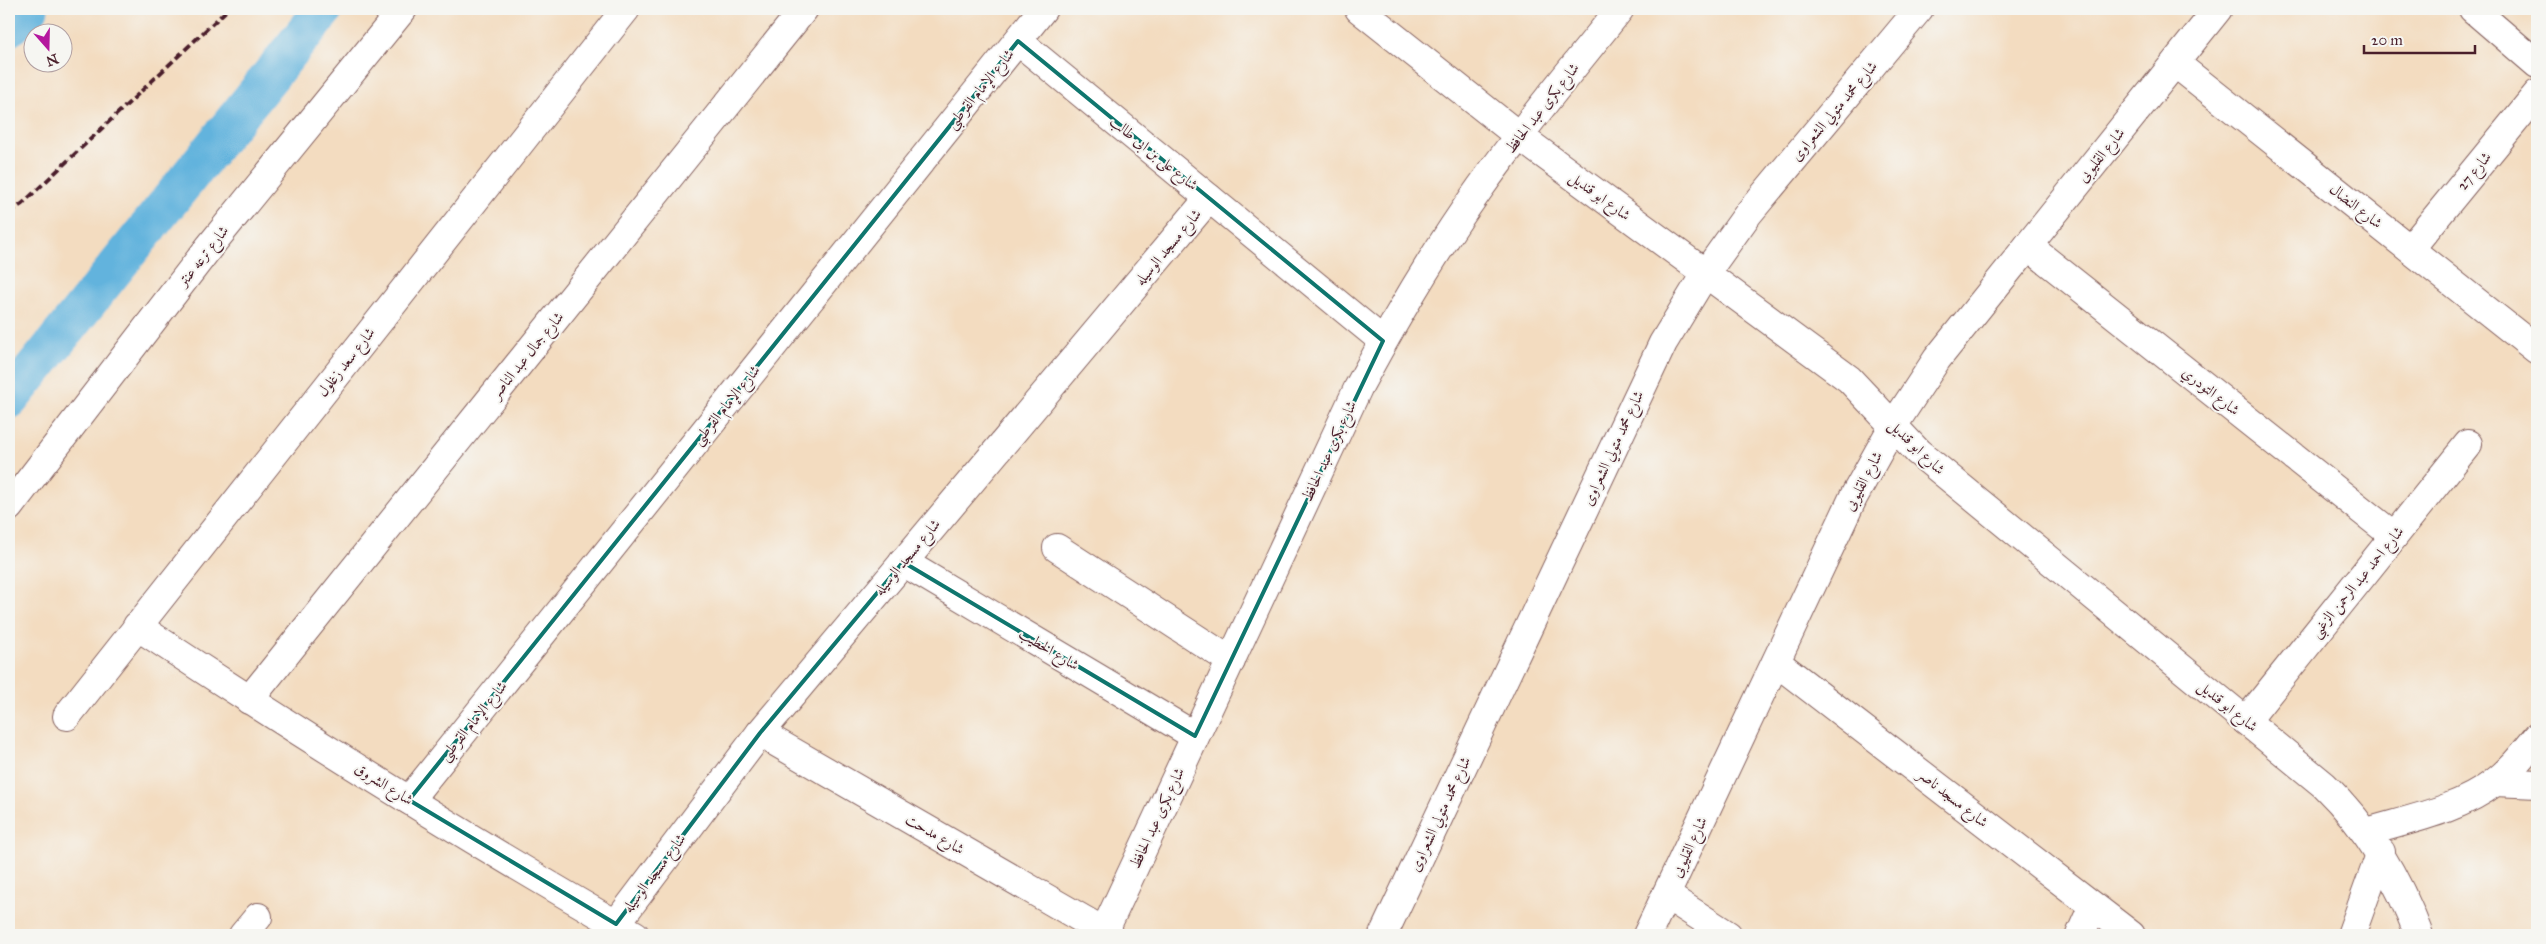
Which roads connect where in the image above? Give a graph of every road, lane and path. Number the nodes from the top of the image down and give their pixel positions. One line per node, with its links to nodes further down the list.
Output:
1 (403, 9): 23 (street, شارع ترعه عنتر)
2 (626, 9): 27 (street, شارع سعد زغلول)
3 (804, 9): 30 (street, شارع جمال عبد الناصر)
4 (1043, 9): 10 (street, شارع الإمام القرطبى)
5 (1359, 9): 14 (street, شارع ابو قنديل)
6 (1620, 9): 14 (street, شارع بكرى عبد الحافظ)
7 (1919, 9): 18 (street, شارع محمد متولي الشعراوى)
8 (2218, 9): 11 (street, شارع القليوبى)
9 (2473, 9): 12 (street)
10 (1018, 41): 15 (street, شارع على بن ابى طالب); 38 (street, شارع الإمام القرطبى)
11 (2175, 63): 16 (street, شارع القليوبى); 17 (street, شارع النضال)
12 (2537, 64)
13 (2537, 94): 17 (street, شارع 27)
14 (1519, 136): 18 (street, شارع ابو قنديل); 19 (street, شارع بكرى عبد الحافظ)
15 (1209, 198): 19 (street, شارع على بن ابى طالب); 26 (street, شارع مسجد الوسيله)
16 (2028, 246): 21 (street, شارع القليوبى); 24 (street, شارع التودري)
17 (2410, 248): 20 (street, شارع النضال)
18 (1706, 274): 21 (street, شارع ابو قنديل); 44 (street, شارع محمد متولي الشعراوى)
19 (1383, 341): 28 (street, شارع بكرى عبد الحافظ)
20 (2537, 350)
21 (1893, 426): 29 (street, شارع القليوبى); 32 (street, شارع ابو قنديل)
22 (2468, 444): 24 (street, شارع احمد عبد الرحمن الزغبى)
23 (9, 507)
24 (2394, 536): 32 (street, شارع احمد عبد الرحمن الزغبى)
25 (1057, 548): 28 (street)
26 (904, 562): 33 (street, شارع مسجد الوسيله); 34 (street, شارع الخطيب)
27 (137, 626): 30 (street, شارع الشروق); 31 (street, شارع سعد زغلول)
28 (1231, 662): 34 (street, شارع بكرى عبد الحافظ)
29 (1776, 662): 40 (street, شارع القليوبى); 41 (street, شارع مسجد ناصر)
30 (249, 700): 38 (street, شارع الشروق)
31 (67, 716)
32 (2246, 721): 39 (street, شارع ابو قنديل)
33 (760, 733): 42 (street, شارع مسجد الوسيله); 43 (street, شارع مدحت)
34 (1195, 736): 43 (street, شارع بكرى عبد الحافظ)
35 (2537, 737): 36 (street)
36 (2495, 782): 37 (street); 39 (street)
37 (2537, 784)
38 (409, 800): 42 (street, شارع الشروق)
39 (2374, 842): 49 (street); 50 (street, شارع ابو قنديل)
40 (1666, 895): 45 (street, شارع القليوبى); 46 (street)
41 (2093, 906): 47 (street); 48 (street, شارع مسجد ناصر)
42 (626, 930)
43 (1107, 934)
44 (1383, 935)
45 (1647, 935)
46 (1728, 935)
47 (2080, 935)
48 (2131, 935)
49 (2351, 935)
50 (2419, 935)

